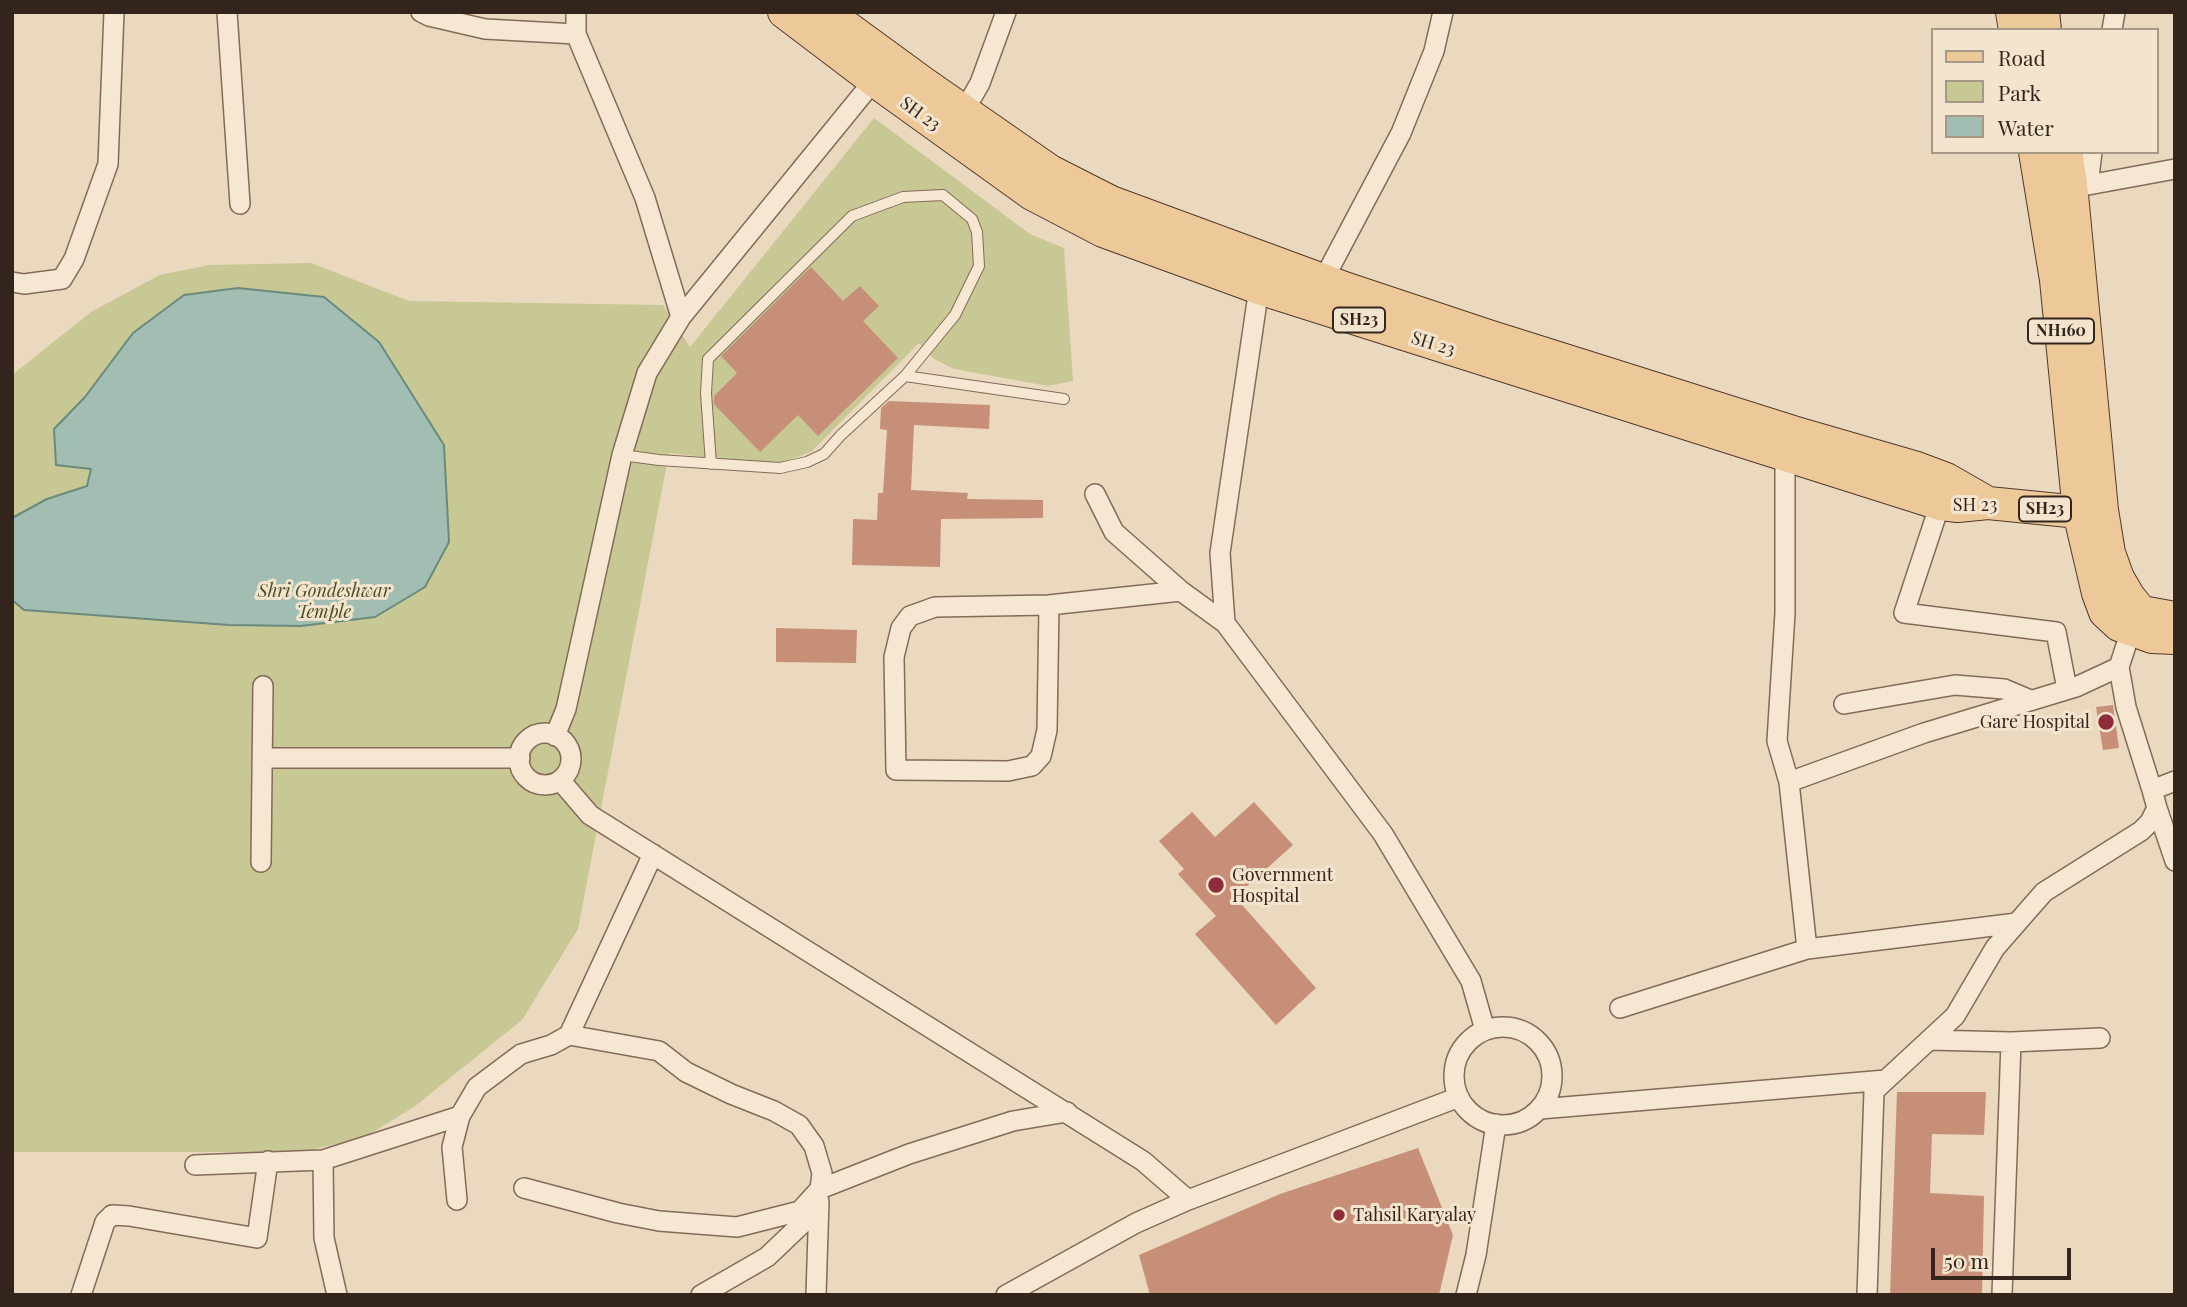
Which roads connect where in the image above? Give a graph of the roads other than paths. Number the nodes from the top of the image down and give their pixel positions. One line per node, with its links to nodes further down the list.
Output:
1 (114, 12): 20 (street)
2 (227, 12): 18 (street)
3 (421, 12): 9 (street)
4 (576, 12): 9 (street)
5 (826, 12): 10 (main road)
6 (1006, 12): 11 (street)
7 (1443, 12): 21 (street)
8 (789, 14): 10 (main road, SH 23)
9 (576, 34): 22 (street)
10 (882, 70): 11 (main road); 12 (main road, SH 23); 22 (street)
11 (964, 111): 12 (main road)
12 (997, 152): 19 (main road)
13 (2035, 154): 32 (main road, NH160)
14 (2067, 154): 17 (main road)
15 (2091, 154): 17 (street)
16 (2175, 169): 17 (street)
17 (2079, 185): 32 (main road)
18 (240, 204)
19 (1264, 274): 21 (main road); 36 (street)
20 (12, 282)
21 (1317, 293): 25 (main road)
22 (681, 317): 26 (street)
23 (905, 376): 24 (lane); 27 (lane); 27 (lane)
24 (1064, 399)
25 (1789, 443): 28 (main road); 48 (street)
26 (622, 456): 27 (lane); 43 (street)
27 (710, 464)
28 (1864, 466): 30 (main road); 31 (main road, SH 23 / SH23)
29 (1094, 494): 33 (street)
30 (1988, 503): 31 (main road, SH 23 / SH23); 32 (main road, SH 23 / SH23)
31 (1940, 504): 40 (street)
32 (2091, 511): 35 (main road, NH160)
33 (1181, 591): 34 (street); 36 (street)
34 (1049, 606): 34 (street)
35 (2134, 619): 37 (main road, NH160); 38 (street)
36 (1225, 622): 56 (street)
37 (2172, 624)
38 (2119, 667): 40 (street); 49 (street)
39 (263, 686): 44 (street)
40 (2067, 689): 41 (street)
41 (2030, 700): 42 (street); 48 (street)
42 (1844, 704)
43 (555, 736): 45 (street); 46 (street)
44 (262, 758): 45 (street); 52 (street)
45 (520, 758): 46 (street)
46 (561, 780): 50 (street)
47 (2175, 781): 49 (street)
48 (1790, 782): 54 (street)
49 (2162, 811): 51 (street); 53 (street)
50 (653, 854): 57 (street); 64 (street)
51 (2175, 861)
52 (261, 862)
53 (2017, 923): 54 (street); 59 (street)
54 (1807, 948): 55 (street)
55 (1620, 1008)
56 (1485, 1030): 62 (street); 63 (street)
57 (569, 1035): 65 (street); 71 (street)
58 (2100, 1038): 60 (street)
59 (1929, 1040): 60 (street); 61 (street)
60 (2011, 1042): 81 (street)
61 (1886, 1080): 63 (street); 80 (street)
62 (1460, 1097): 66 (street); 73 (street)
63 (1540, 1109): 66 (street)
64 (1067, 1112): 71 (street); 73 (street)
65 (460, 1116): 67 (street); 72 (street)
66 (1496, 1124): 79 (street)
67 (323, 1160): 68 (street); 75 (street)
68 (268, 1161): 69 (street); 74 (street)
69 (195, 1165)
70 (524, 1188): 71 (street)
71 (820, 1189): 76 (street); 77 (street)
72 (457, 1200)
73 (1188, 1200): 78 (street)
74 (81, 1295)
75 (337, 1295)
76 (701, 1295)
77 (816, 1295)
78 (1006, 1295)
79 (1466, 1295)
80 (1867, 1295)
81 (2002, 1295)

